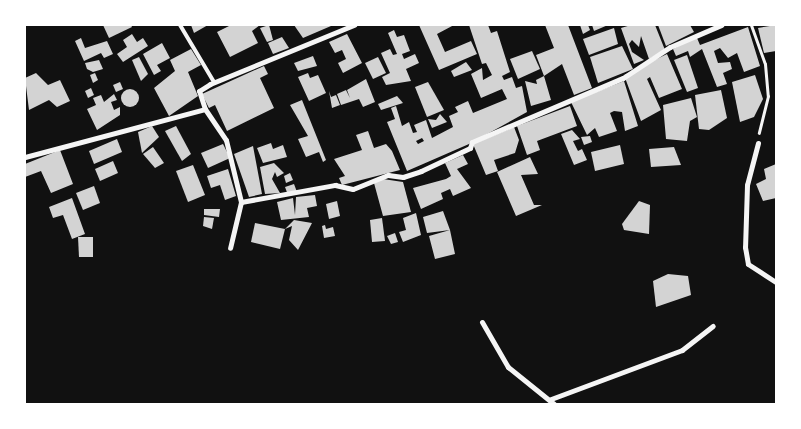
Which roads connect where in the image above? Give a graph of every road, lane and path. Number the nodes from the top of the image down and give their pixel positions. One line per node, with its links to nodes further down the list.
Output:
1 (180, 25): 5 (lane)
2 (354, 25): 5 (street)
3 (721, 25): 9 (street)
4 (751, 25): 7 (path)
5 (214, 82): 6 (street)
6 (205, 109): 8 (street); 9 (street)
7 (758, 142): 11 (street)
8 (25, 157)
9 (241, 202): 10 (street)
10 (230, 248)
11 (776, 282)
12 (482, 322): 14 (street)
13 (713, 326): 14 (street)
14 (552, 402)

